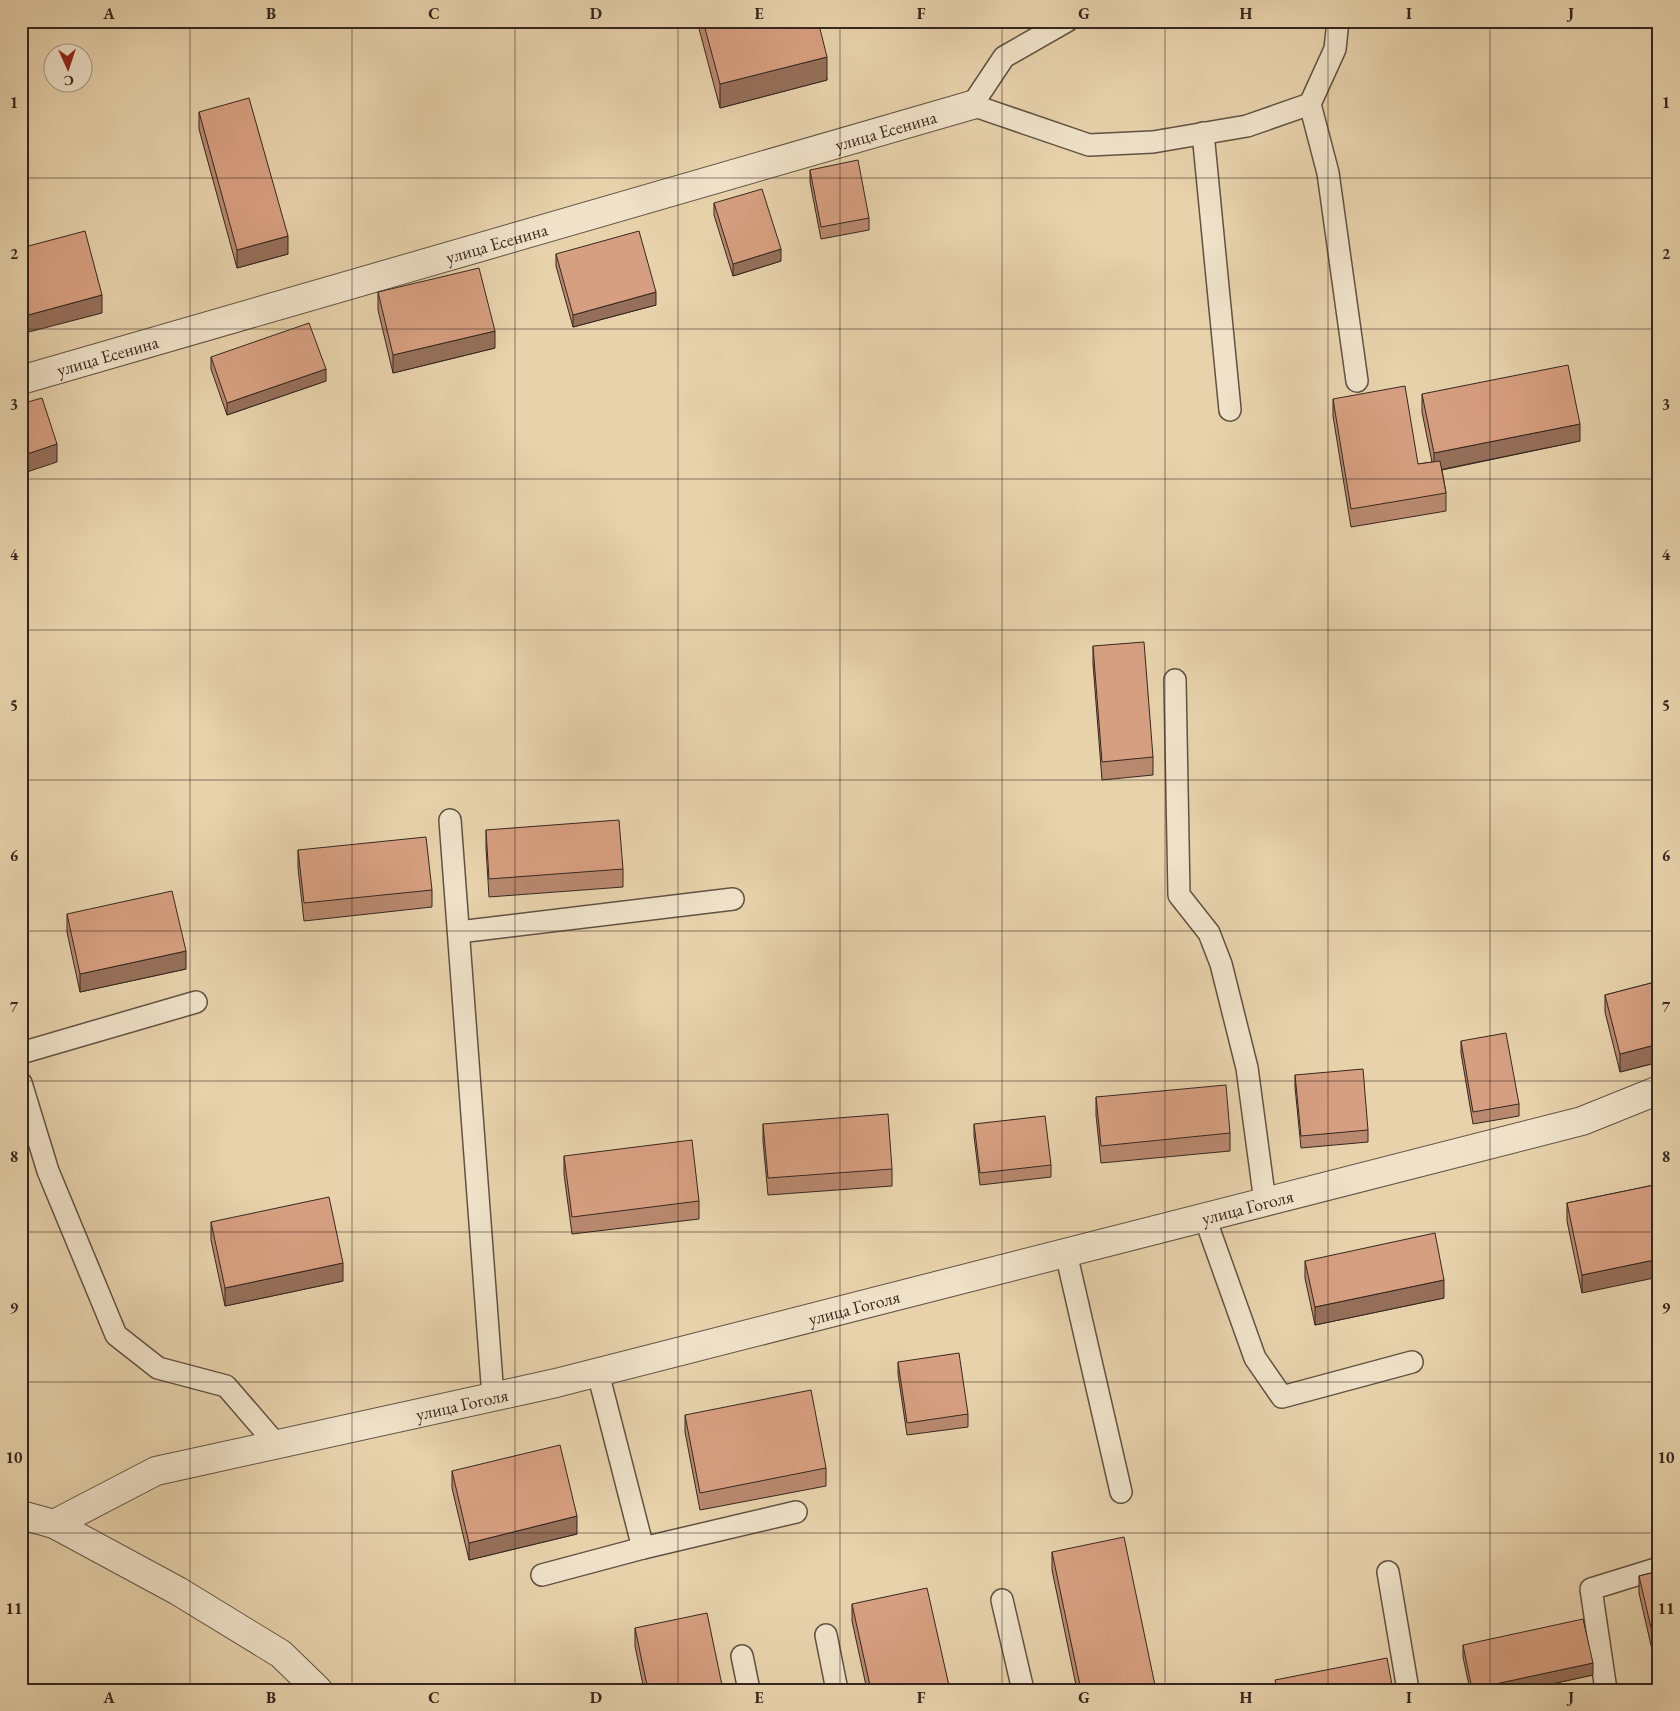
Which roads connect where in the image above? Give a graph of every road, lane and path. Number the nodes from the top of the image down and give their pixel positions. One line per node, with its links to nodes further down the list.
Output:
1 (1067, 21): 4 (lane)
2 (1338, 21): 3 (lane)
3 (1310, 104): 5 (lane); 7 (lane)
4 (972, 105): 5 (lane); 6 (street, улица Есенина)
5 (1203, 133): 8 (lane)
6 (21, 380)
7 (1357, 382)
8 (1230, 410)
9 (1175, 680): 17 (lane)
10 (450, 820): 12 (lane)
11 (733, 900): 12 (lane)
12 (459, 932): 22 (lane)
13 (196, 1002): 14 (lane)
14 (21, 1053)
15 (21, 1083): 23 (lane)
16 (1659, 1090): 17 (street, улица Гоголя)
17 (1264, 1202): 18 (street, улица Гоголя)
18 (1205, 1218): 19 (street, улица Гоголя); 20 (lane)
19 (1066, 1253): 21 (street, улица Гоголя); 24 (lane)
20 (1412, 1362)
21 (598, 1373): 22 (street, улица Гоголя); 28 (lane)
22 (493, 1397): 23 (street, улица Гоголя)
23 (277, 1445): 27 (street, улица Гоголя)
24 (1121, 1492)
25 (796, 1512): 28 (lane)
26 (21, 1515): 27 (street)
27 (54, 1524): 35 (street)
28 (643, 1548): 31 (lane)
29 (1659, 1568): 40 (lane)
30 (1388, 1572): 39 (lane)
31 (542, 1575)
32 (1002, 1600): 38 (lane)
33 (826, 1635): 37 (lane)
34 (742, 1656): 36 (lane)
35 (318, 1690)
36 (749, 1690)
37 (837, 1690)
38 (1022, 1690)
39 (1408, 1690)
40 (1606, 1690)

